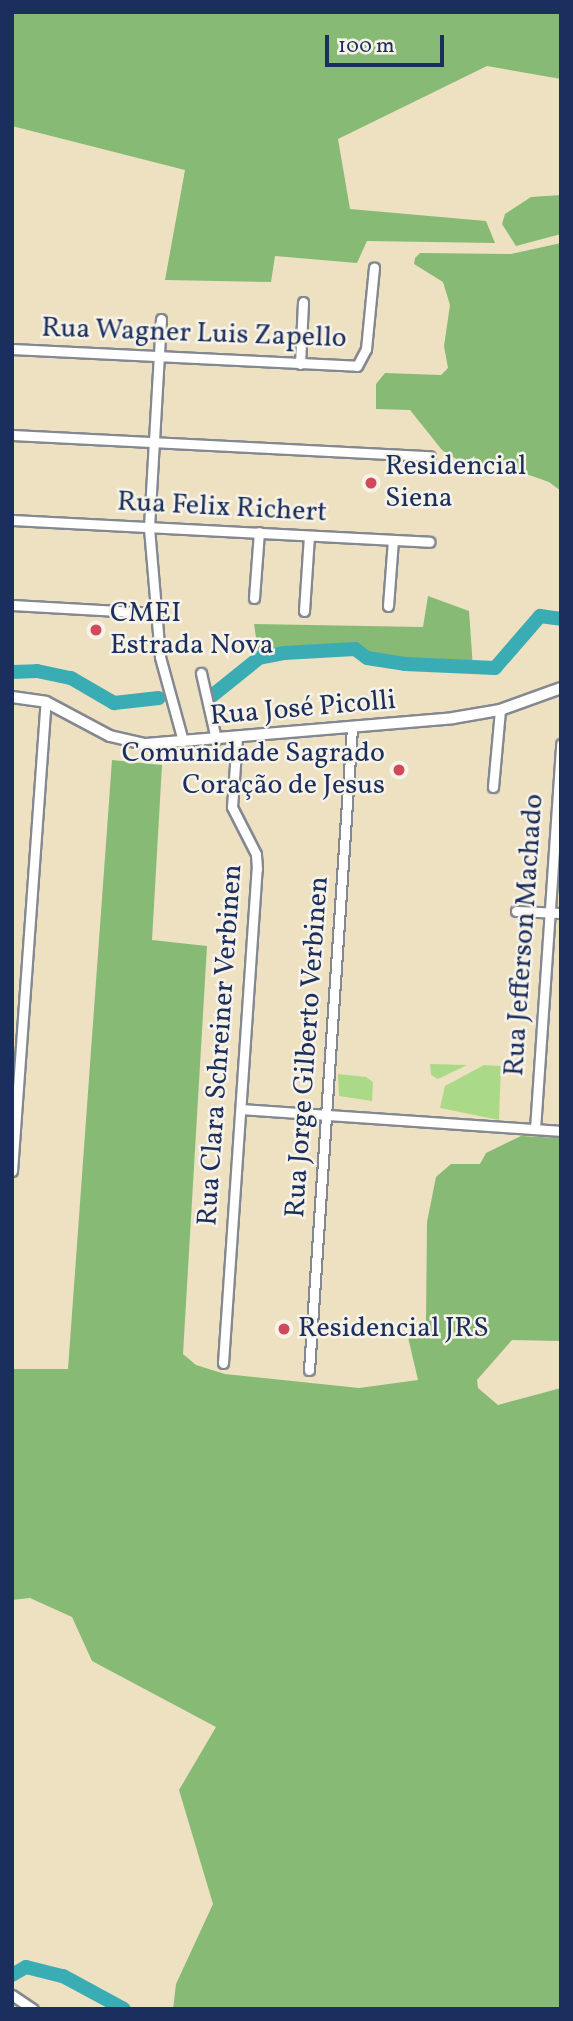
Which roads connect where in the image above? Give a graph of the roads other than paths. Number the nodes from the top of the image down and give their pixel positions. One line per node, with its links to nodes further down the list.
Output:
1 (374, 267): 6 (street, Rua Wagner Luis Zapello)
2 (303, 302): 6 (street)
3 (161, 319): 5 (street)
4 (12, 349): 5 (street, Rua Wagner Luis Zapello)
5 (159, 356): 6 (street, Rua Wagner Luis Zapello); 8 (street)
6 (300, 364)
7 (12, 435): 8 (street)
8 (153, 443): 9 (street); 11 (street)
9 (429, 456)
10 (12, 520): 11 (street, Rua Felix Richert)
11 (149, 528): 12 (street, Rua Felix Richert); 21 (street)
12 (259, 533): 13 (street, Rua Felix Richert); 17 (street)
13 (312, 536): 14 (street, Rua Felix Richert); 16 (street); 20 (street)
14 (395, 540): 15 (street, Rua Felix Richert); 18 (street)
15 (429, 542)
16 (311, 591)
17 (254, 598)
18 (391, 605)
19 (12, 606): 21 (street)
20 (304, 611)
21 (154, 613): 30 (street)
22 (201, 673): 29 (street)
23 (561, 688): 26 (street, Rua José Picolli)
24 (12, 697): 25 (street, Rua José Picolli)
25 (46, 702): 30 (street, Rua José Picolli); 40 (street)
26 (500, 710): 27 (street, Rua José Picolli); 32 (street)
27 (352, 727): 28 (street, Rua José Picolli); 37 (street, Rua Jorge Gilberto Verbinen)
28 (237, 737): 29 (street, Rua José Picolli); 36 (street, Rua Clara Schreiner Verbinen)
29 (216, 738): 30 (street, Rua José Picolli)
30 (183, 741)
31 (561, 744): 34 (street, Rua Jefferson Machado)
32 (493, 787)
33 (516, 911): 34 (street)
34 (549, 912): 35 (street); 38 (street, Rua Jefferson Machado)
35 (561, 913)
36 (241, 1109): 37 (street); 41 (street, Rua Clara Schreiner Verbinen)
37 (326, 1115): 38 (street); 42 (street, Rua Jorge Gilberto Verbinen)
38 (536, 1129): 39 (street)
39 (561, 1131)
40 (12, 1171)
41 (223, 1363)
42 (309, 1370)
43 (12, 1996): 44 (street)
44 (33, 2009)

